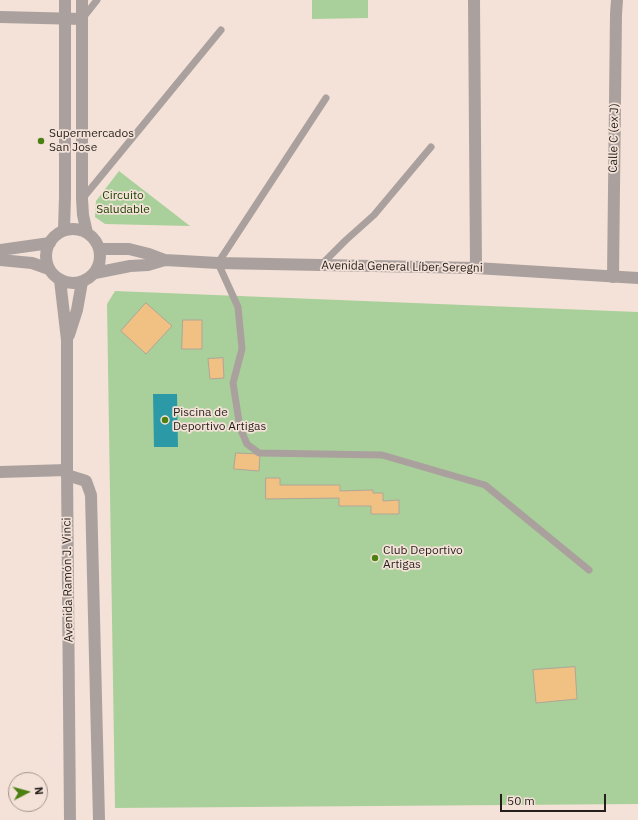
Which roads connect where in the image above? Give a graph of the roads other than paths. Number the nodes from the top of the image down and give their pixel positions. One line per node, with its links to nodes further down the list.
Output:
1 (65, 0): 7 (street)
2 (82, 0): 8 (street)
3 (97, 0): 8 (lane)
4 (474, 0): 22 (street)
5 (617, 0): 25 (street, Calle C (ex J))
6 (0, 17): 7 (street)
7 (65, 18): 8 (street); 13 (street)
8 (82, 19): 12 (street)
9 (221, 30): 12 (lane)
10 (326, 98): 20 (lane)
11 (431, 147): 21 (lane)
12 (82, 199): 14 (street)
13 (64, 230): 14 (street); 15 (street)
14 (86, 232): 16 (street)
15 (50, 243): 17 (street); 23 (street)
16 (99, 249): 19 (street, Avenida General Líber Seregni); 24 (street)
17 (0, 250)
18 (0, 260): 23 (street)
19 (165, 260): 20 (street, Avenida General Líber Seregni); 24 (street, Avenida General Líber Seregni)
20 (218, 263): 21 (street, Avenida General Líber Seregni); 32 (lane)
21 (321, 265): 22 (street, Avenida General Líber Seregni)
22 (476, 268): 25 (street, Avenida General Líber Seregni)
23 (49, 269): 27 (street)
24 (95, 273): 28 (street)
25 (613, 277): 26 (street, Avenida General Líber Seregni)
26 (638, 278)
27 (60, 280): 28 (street); 29 (street, Avenida Ramón J. Vinci)
28 (82, 282): 29 (street, Avenida Ramón J. Vinci)
29 (67, 340): 31 (street, Avenida Ramón J. Vinci)
30 (0, 472): 31 (street)
31 (67, 473): 33 (street, Avenida Ramón J. Vinci); 34 (street)
32 (589, 570)
33 (70, 820)
34 (99, 820)

